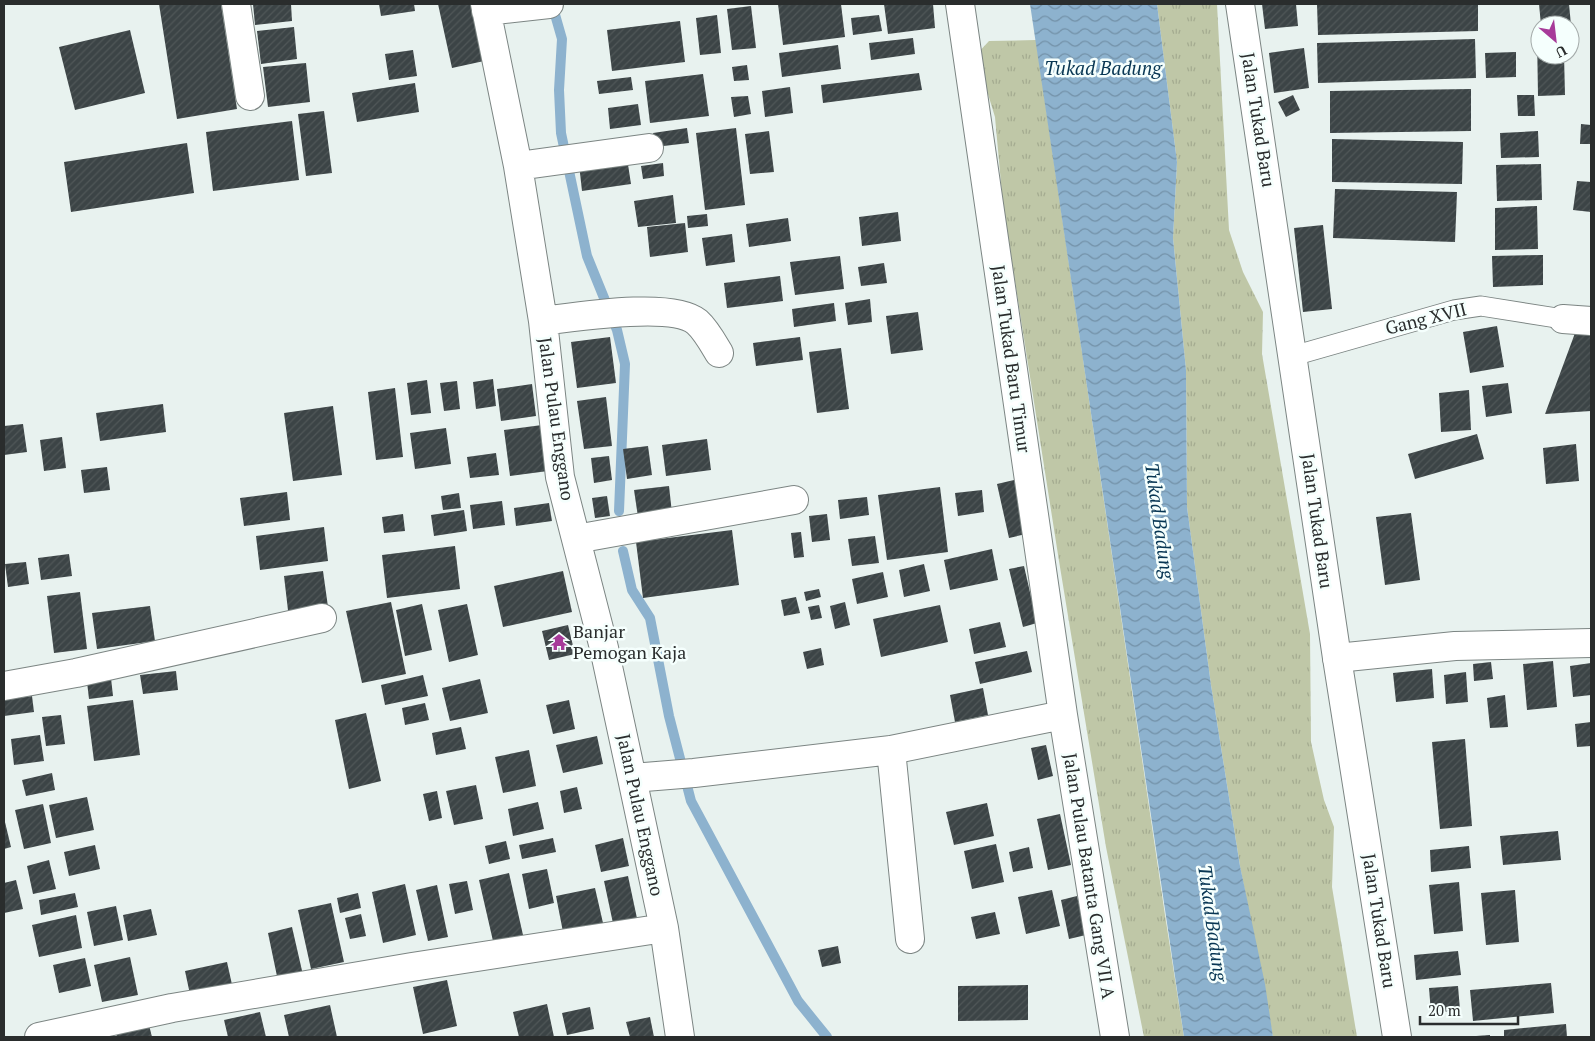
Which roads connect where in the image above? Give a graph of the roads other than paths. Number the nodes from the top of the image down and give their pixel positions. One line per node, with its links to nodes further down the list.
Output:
1 (236, 4): 6 (street)
2 (960, 4): 20 (street, Jalan Tukad Baru Timur)
3 (1240, 4): 13 (street, Jalan Tukad Baru)
4 (537, 5): 5 (street)
5 (486, 8): 8 (street, Jalan Pulau Enggano)
6 (250, 96)
7 (649, 148): 8 (street)
8 (529, 165): 10 (street, Jalan Pulau Enggano)
9 (1563, 319): 11 (street, Gang XVII); 13 (lane, Gang XVII)
10 (544, 321): 12 (street); 15 (street, Jalan Pulau Enggano)
11 (1591, 321)
12 (720, 353)
13 (1293, 356): 18 (street, Jalan Tukad Baru)
14 (794, 500): 15 (street)
15 (576, 539): 22 (street, Jalan Pulau Enggano)
16 (322, 618): 19 (street)
17 (1591, 643): 18 (street)
18 (1337, 658): 28 (street, Jalan Tukad Baru)
19 (4, 686)
20 (1062, 715): 21 (street); 27 (street, Jalan Pulau Batanta Gang VII A)
21 (891, 750): 22 (street); 24 (street)
22 (632, 778): 23 (street, Jalan Pulau Enggano)
23 (664, 928): 25 (street); 26 (street, Jalan Pulau Enggano)
24 (910, 939)
25 (39, 1037)
26 (680, 1037)
27 (1115, 1037)
28 (1397, 1037)

